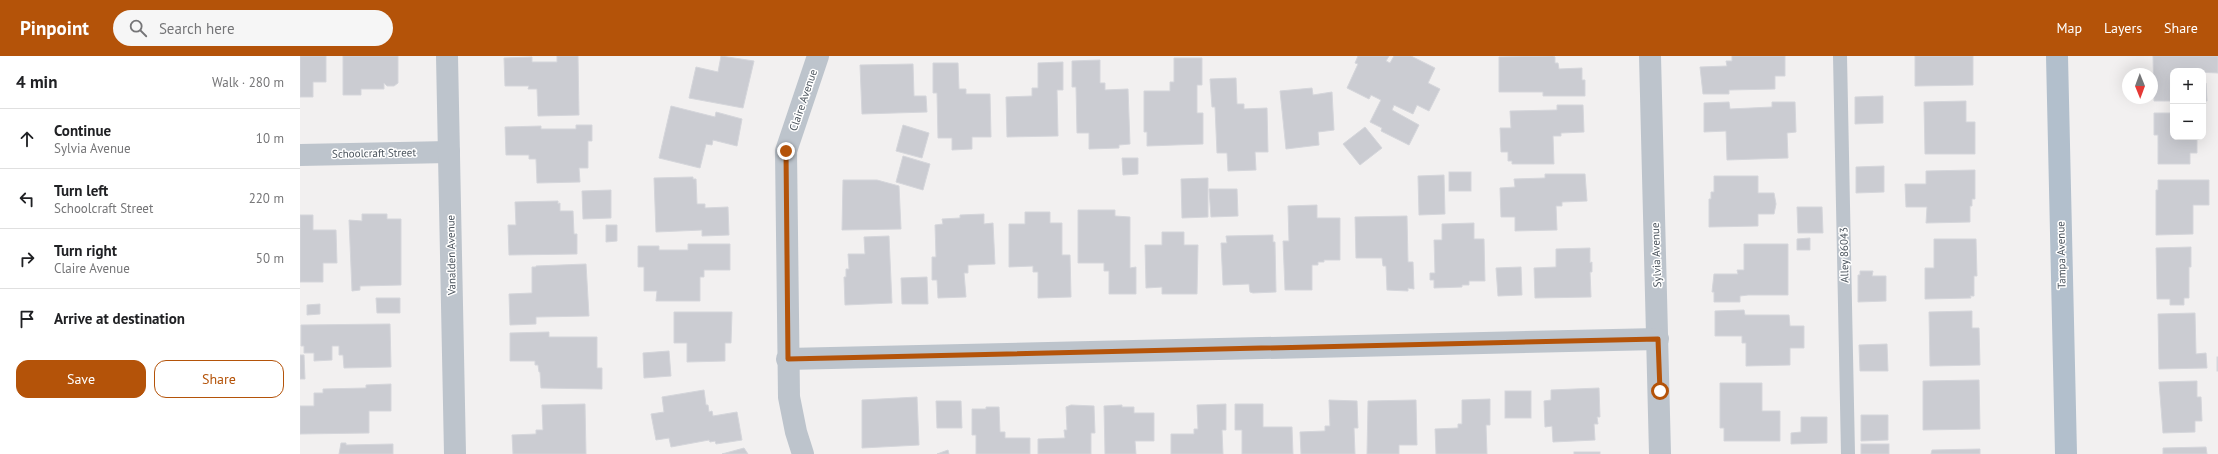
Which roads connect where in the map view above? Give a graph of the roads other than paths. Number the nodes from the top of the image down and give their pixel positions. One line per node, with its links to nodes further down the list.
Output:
1 (447, 56): 6 (street, Vanalden Avenue)
2 (818, 56): 9 (street, Claire Avenue)
3 (1650, 56): 8 (street, Sylvia Avenue)
4 (1840, 56): 13 (lane, Alley 86043)
5 (2057, 56): 14 (main road, Tampa Avenue)
6 (448, 152): 7 (street, Schoolcraft Street); 10 (street, Vanalden Avenue)
7 (300, 155)
8 (1658, 339): 9 (street); 12 (street, Sylvia Avenue)
9 (788, 359): 11 (street, Claire Avenue)
10 (455, 454)
11 (803, 454)
12 (1660, 454)
13 (1848, 454)
14 (2066, 454)

